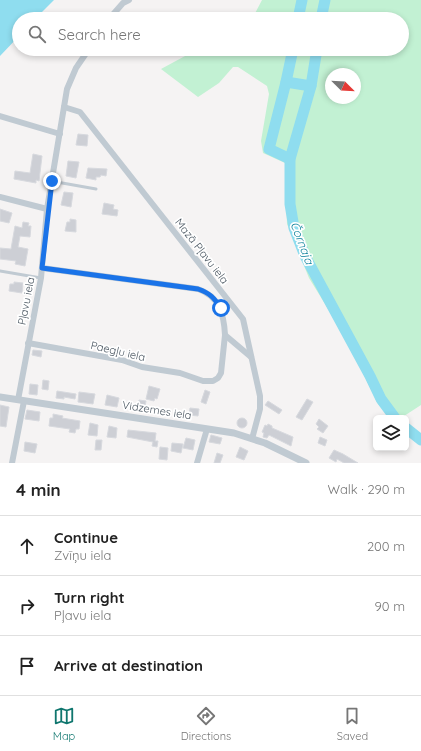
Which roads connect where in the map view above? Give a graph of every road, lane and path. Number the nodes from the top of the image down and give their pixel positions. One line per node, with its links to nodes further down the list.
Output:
1 (129, 0): 2 (street)
2 (115, 12)
3 (84, 56): 4 (street, Pļavu iela)
4 (64, 107): 6 (street, Pļavu iela); 16 (street, Mazā Pļavu iela)
5 (0, 116): 6 (street)
6 (60, 134): 7 (street, Pļavu iela)
7 (52, 181): 8 (lane); 10 (street, Pļavu iela)
8 (96, 189)
9 (0, 197): 10 (street)
10 (47, 209): 11 (street, Pļavu iela)
11 (42, 268): 13 (street, Pļavu iela); 14 (street)
12 (0, 271): 13 (lane)
13 (40, 278): 15 (street, Pļavu iela)
14 (226, 335): 15 (street, Paegļu iela); 16 (street)
15 (28, 343): 18 (street, Pļavu iela)
16 (251, 357): 20 (street, Mazā Pļavu iela)
17 (0, 397): 18 (street, Vidzemes iela)
18 (21, 400): 19 (street, Vidzemes iela); 22 (street, Pļavu iela)
19 (207, 429): 20 (street, Vidzemes iela); 23 (street)
20 (252, 438): 21 (street, Vidzemes iela)
21 (297, 461): 24 (street, Vidzemes iela)
22 (12, 463)
23 (197, 463)
24 (306, 463)

